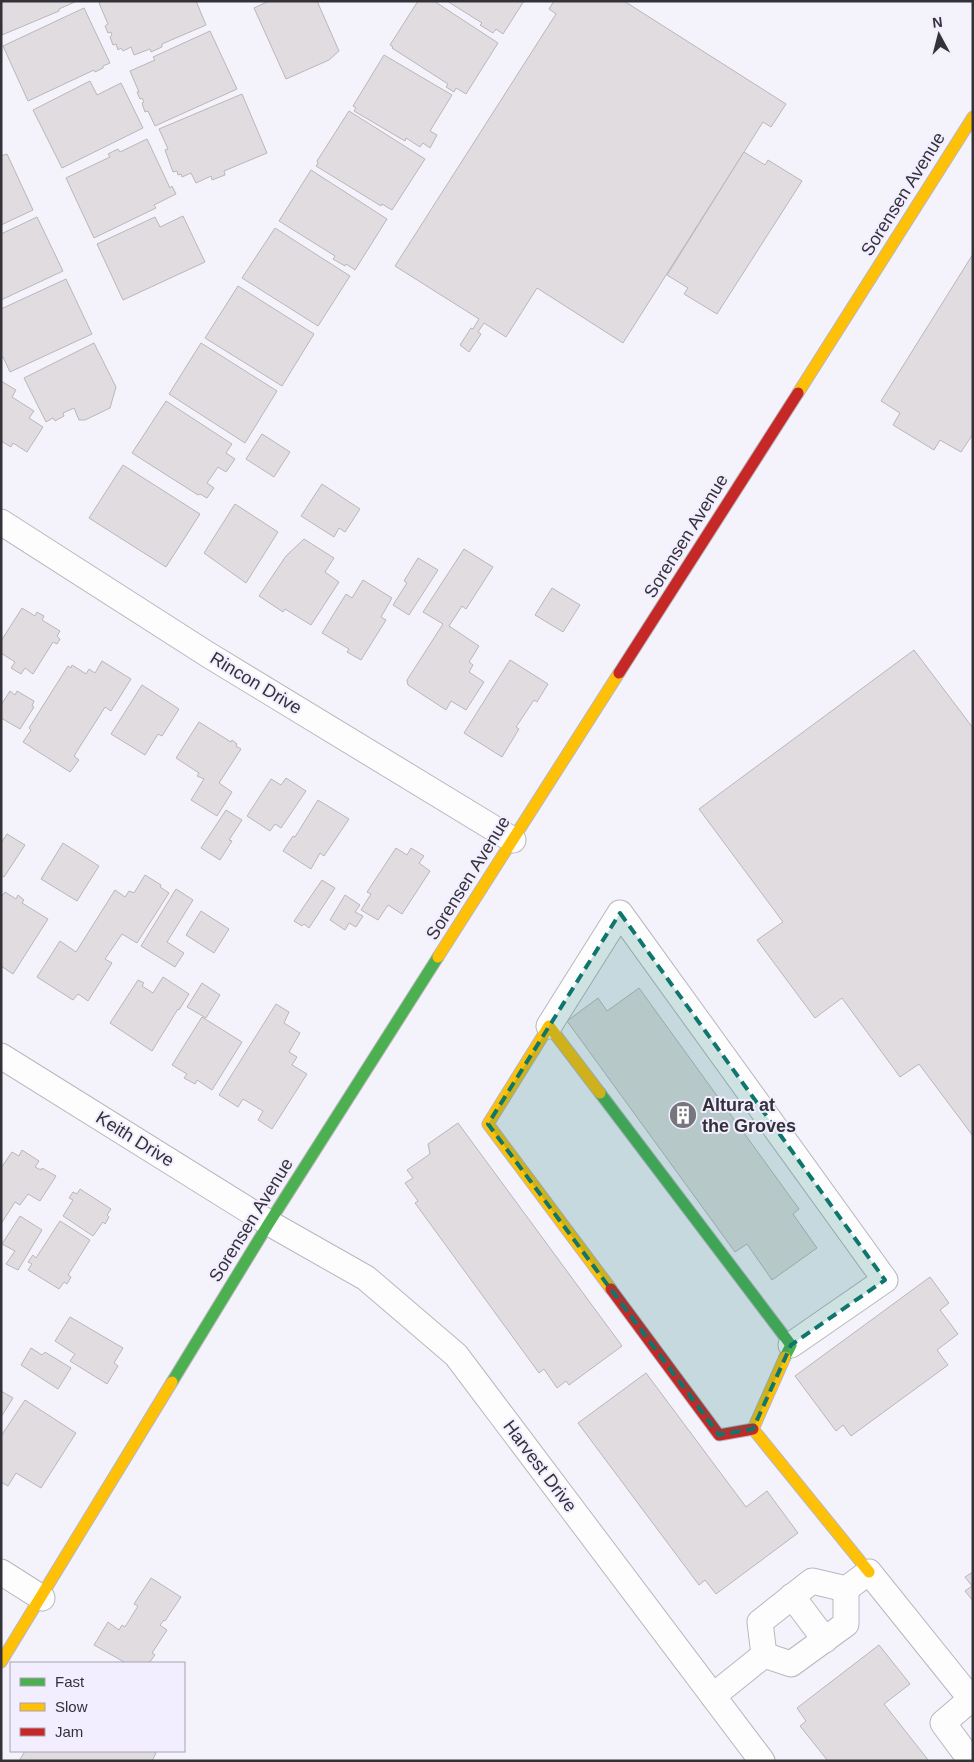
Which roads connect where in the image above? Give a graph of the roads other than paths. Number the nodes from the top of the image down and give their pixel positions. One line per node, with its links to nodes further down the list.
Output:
1 (973, 117): 3 (street, Sorensen Avenue)
2 (1, 522): 3 (street, Rincon Drive)
3 (513, 840): 6 (street, Sorensen Avenue)
4 (548, 1026): 7 (street); 7 (street); 8 (street)
5 (1, 1056): 6 (street, Keith Drive)
6 (269, 1223): 13 (street, Sorensen Avenue); 17 (street, Harvest Drive)
7 (791, 1345): 8 (street)
8 (753, 1429): 10 (street)
9 (1, 1572): 13 (street)
10 (869, 1572): 11 (street); 18 (street)
11 (846, 1589): 12 (street); 14 (street)
12 (792, 1596): 14 (street); 15 (street)
13 (42, 1598): 16 (street, Sorensen Avenue)
14 (825, 1640): 15 (street)
15 (764, 1655): 17 (street)
16 (1, 1662)
17 (713, 1696): 19 (street, Harvest Drive)
18 (972, 1698): 20 (street)
19 (762, 1761)
20 (970, 1761)

